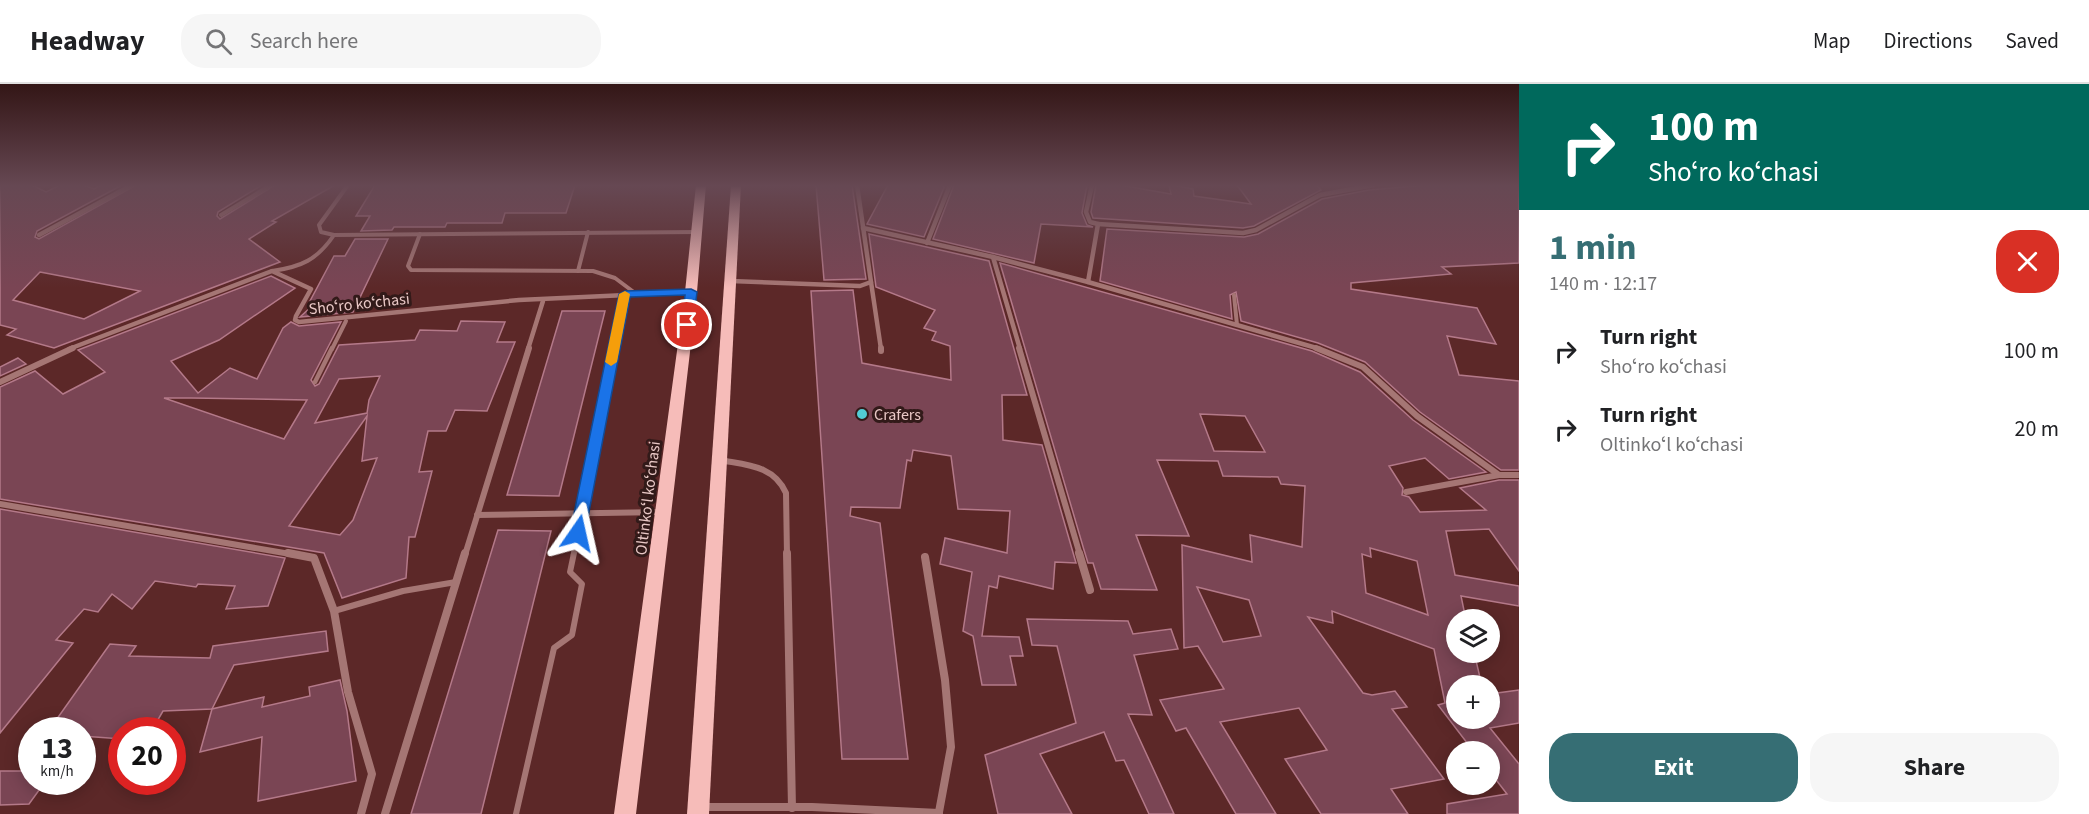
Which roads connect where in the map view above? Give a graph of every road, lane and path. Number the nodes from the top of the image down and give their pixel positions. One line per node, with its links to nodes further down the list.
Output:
1 (65, 219): 13 (street)
2 (323, 219): 15 (lane)
3 (698, 219): 12 (main road, Oltinkoʻl koʻchasi)
4 (734, 219): 20 (main road)
5 (862, 219): 10 (street)
6 (936, 219): 16 (street)
7 (1089, 219): 9 (street)
8 (1277, 219): 9 (street)
9 (1098, 224): 22 (street)
10 (863, 228): 16 (street); 21 (street)
11 (588, 232): 12 (lane); 14 (lane); 19 (lane)
12 (697, 232): 23 (main road, Oltinkoʻl koʻchasi)
13 (39, 234)
14 (420, 234): 15 (lane); 19 (lane)
15 (334, 235): 18 (lane)
16 (927, 243): 17 (street)
17 (993, 257): 22 (street); 43 (street)
18 (272, 271): 28 (street, Shoʻro koʻchasi); 32 (street)
19 (578, 271): 24 (lane)
20 (730, 281): 21 (street); 33 (main road)
21 (871, 282): 30 (street)
22 (1088, 282): 29 (street)
23 (691, 292): 24 (street, Shoʻro koʻchasi); 38 (main road, Oltinkoʻl koʻchasi)
24 (635, 293): 25 (street, Shoʻro koʻchasi)
25 (625, 294): 27 (street, Shoʻro koʻchasi); 39 (lane)
26 (1234, 295): 29 (lane)
27 (543, 301): 28 (street, Shoʻro koʻchasi); 40 (street)
28 (346, 321): 31 (lane)
29 (1237, 326): 34 (street)
30 (881, 351)
31 (315, 381)
32 (0, 382)
33 (719, 460): 45 (street); 46 (main road)
34 (1499, 475): 35 (street); 36 (street)
35 (1519, 476)
36 (1406, 492)
37 (0, 504): 44 (street)
38 (663, 512): 39 (street); 52 (main road, Oltinkoʻl koʻchasi)
39 (582, 513): 40 (street); 51 (lane)
40 (477, 515): 42 (street)
41 (925, 557): 48 (street)
42 (456, 582): 44 (lane); 50 (street)
43 (1089, 590)
44 (334, 611): 49 (street)
45 (792, 808): 46 (street); 47 (street)
46 (699, 810)
47 (813, 811): 48 (street)
48 (939, 813)
49 (361, 814)
50 (385, 814)
51 (516, 814)
52 (626, 814)

